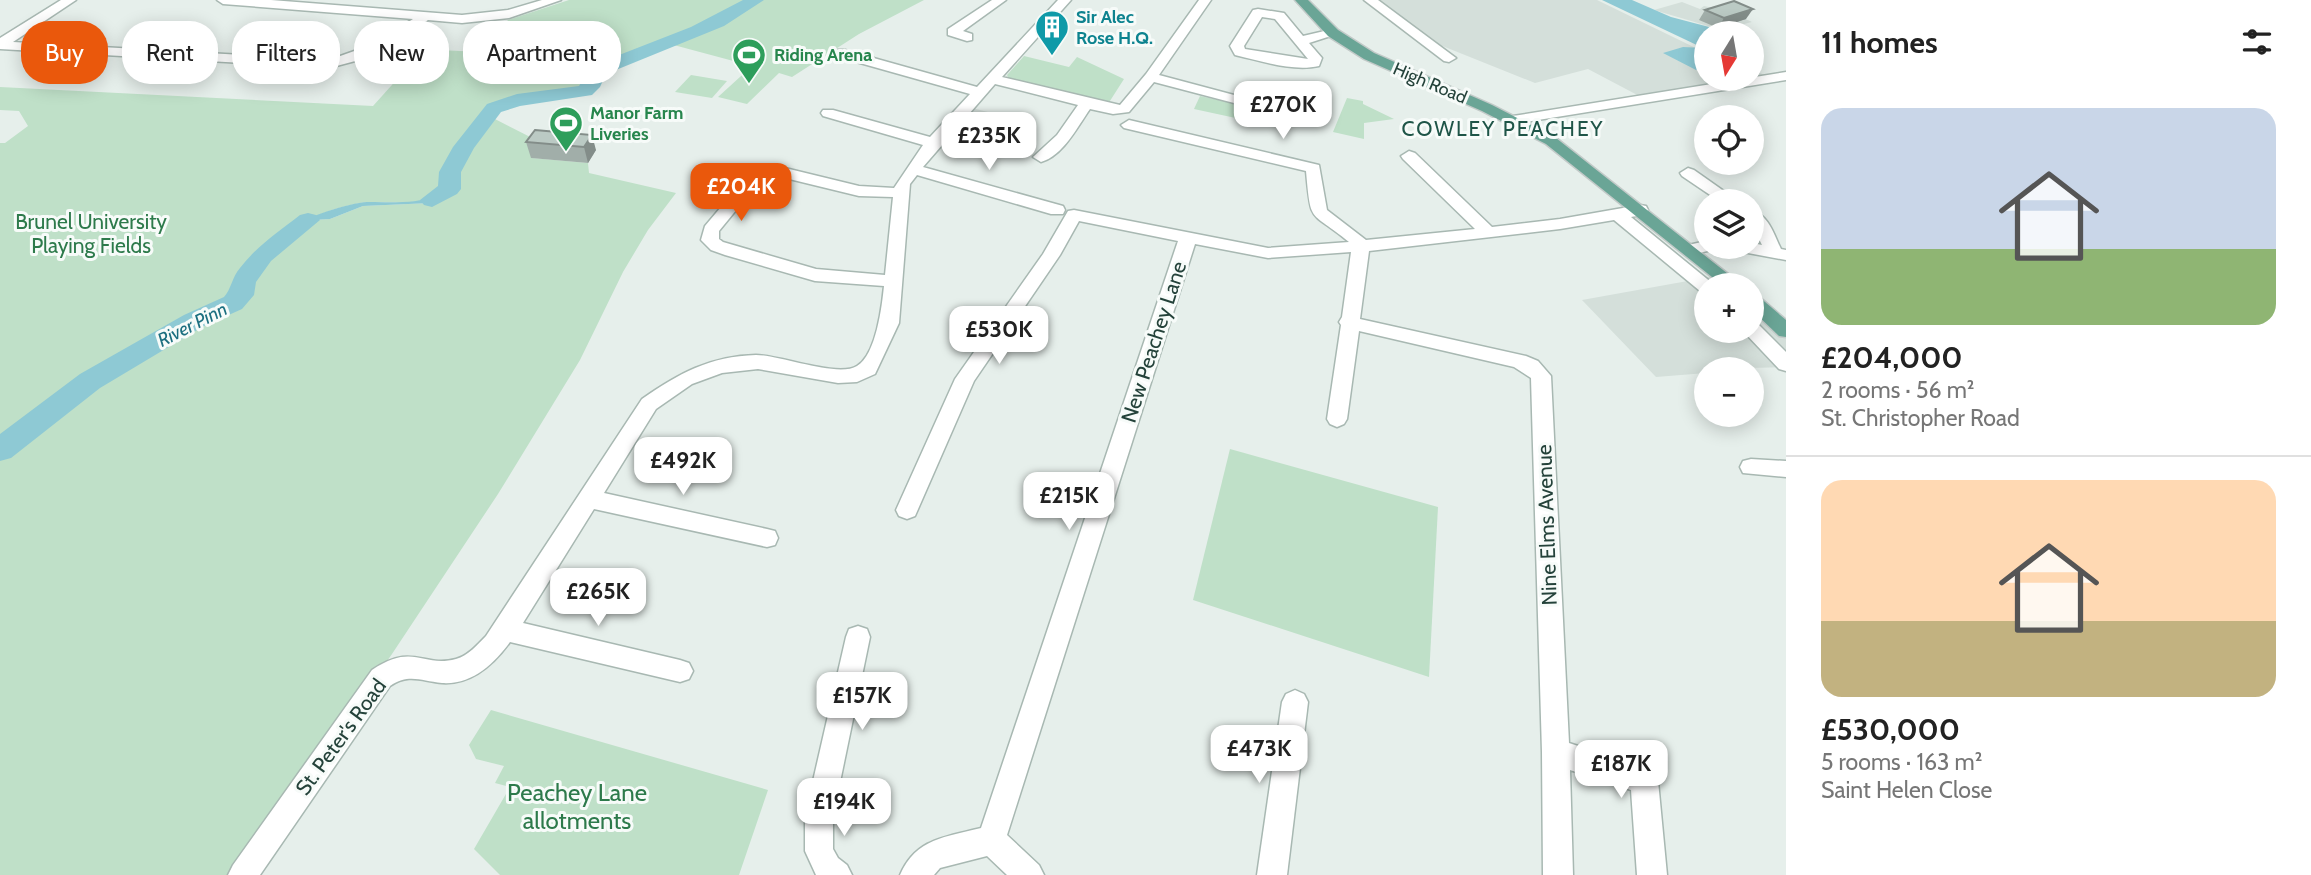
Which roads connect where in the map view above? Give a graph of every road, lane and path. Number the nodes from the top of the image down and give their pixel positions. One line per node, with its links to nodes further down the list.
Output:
1 (70, 0): 15 (street)
2 (223, 0): 10 (street)
3 (330, 0): 10 (street)
4 (555, 0): 11 (street)
5 (1000, 0): 13 (street)
6 (1065, 0): 20 (street, St. Peter's Road)
7 (1205, 0): 18 (street)
8 (1301, 0): 12 (main road, High Road)
9 (1370, 0): 17 (street)
10 (315, 9): 11 (street)
11 (424, 17): 15 (street)
12 (1333, 33): 14 (street); 25 (main road, High Road)
13 (967, 37)
14 (1300, 41): 14 (street)
15 (0, 45)
16 (840, 53): 21 (street)
17 (1449, 58)
18 (1151, 77): 22 (street); 23 (street)
19 (1779, 78): 25 (street)
20 (992, 79): 21 (street, St. Peter's Road); 23 (street)
21 (979, 92): 27 (street, St. Peter's Road)
22 (1251, 97)
23 (1087, 103): 29 (street)
24 (828, 113): 27 (street)
25 (1513, 120): 34 (main road, High Road)
26 (1129, 125): 41 (street)
27 (933, 143): 30 (street, St. Peter's Road)
28 (1409, 156): 38 (street)
29 (1041, 157)
30 (913, 169): 33 (street, St. Peter's Road); 35 (street)
31 (1688, 173): 32 (street)
32 (1712, 189)
33 (901, 193): 46 (street, St. Peter's Road); 46 (street)
34 (1640, 210): 36 (street, New Peachey Lane); 40 (main road, High Road)
35 (1065, 213): 39 (street); 56 (street)
36 (1617, 214): 38 (street, New Peachey Lane); 45 (street)
37 (1764, 229): 42 (street)
38 (1488, 232): 41 (street, New Peachey Lane)
39 (1188, 238): 41 (street, New Peachey Lane); 63 (street, New Peachey Lane)
40 (1694, 245)
41 (1361, 246): 48 (street)
42 (1780, 255)
43 (1708, 259): 44 (main road, High Road)
44 (1722, 273)
45 (1694, 277)
46 (893, 281): 55 (street, St. Peter's Road)
47 (1764, 311): 49 (main road)
48 (1348, 322): 52 (street); 62 (street, Nine Elms Avenue)
49 (1786, 331)
50 (1764, 341): 51 (street)
51 (1786, 364)
52 (1337, 419)
53 (1751, 467): 54 (street)
54 (1786, 469)
55 (589, 499): 57 (street); 58 (street, St. Peter's Road)
56 (907, 510)
57 (768, 538)
58 (505, 630): 60 (street); 64 (street, St. Peter's Road)
59 (858, 637): 65 (street)
60 (680, 671)
61 (1295, 702): 68 (street)
62 (1556, 752): 69 (street, Nine Elms Avenue); 70 (street)
63 (991, 840): 66 (street); 67 (street)
64 (243, 875)
65 (836, 875)
66 (915, 875)
67 (1029, 875)
68 (1272, 875)
69 (1558, 875)
70 (1652, 875)

